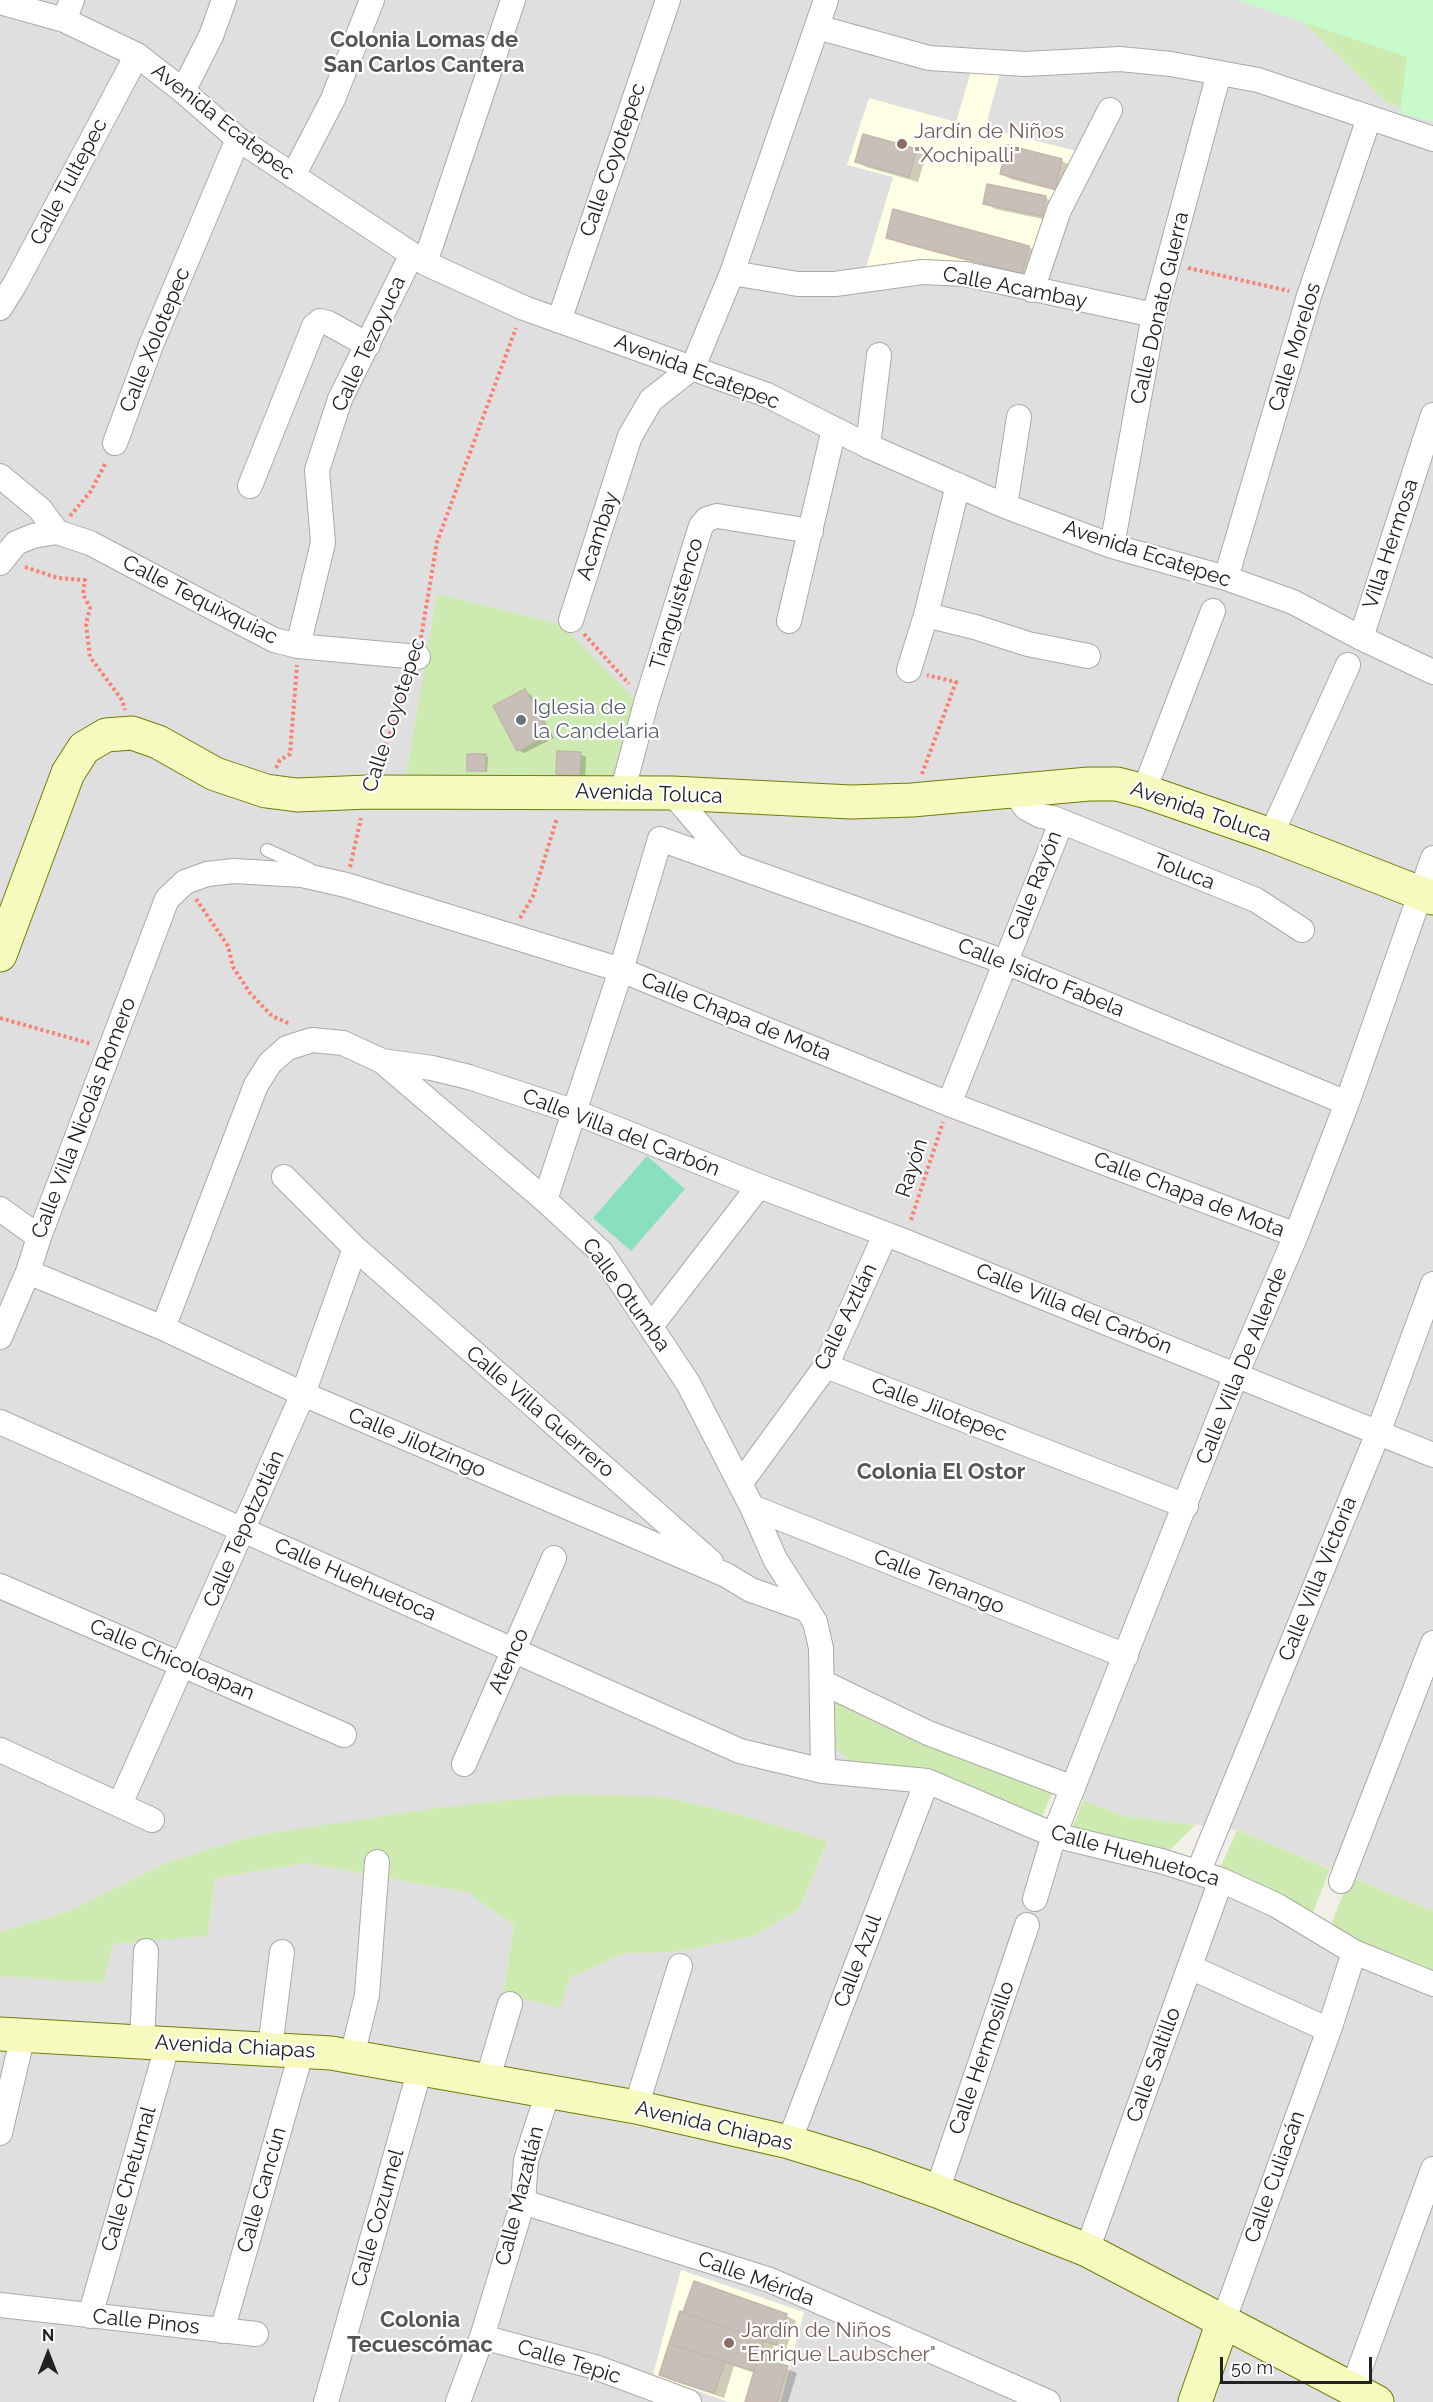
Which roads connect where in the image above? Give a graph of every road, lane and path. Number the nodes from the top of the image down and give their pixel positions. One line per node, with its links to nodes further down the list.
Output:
1 (224, 0): 11 (street)
2 (372, 0): 16 (street)
3 (513, 0): 17 (street, Calle Tezoyuca)
4 (668, 0): 25 (street, Calle Coyotepec)
5 (826, 0): 8 (street)
6 (0, 2): 7 (street, Avenida Ecatepec)
7 (68, 10): 9 (street, Avenida Ecatepec)
8 (817, 27): 10 (street); 19 (street)
9 (137, 55): 11 (street, Avenida Ecatepec); 22 (street, Calle Tultepec)
10 (1219, 73): 13 (street); 18 (street, Calle Donato Guerra)
11 (183, 91): 14 (street, Avenida Ecatepec)
12 (1110, 110): 20 (street)
13 (1369, 118): 15 (street); 21 (street, Calle Morelos)
14 (238, 139): 16 (street, Avenida Ecatepec); 32 (street, Calle Xolotepec)
15 (1433, 139)
16 (294, 176): 17 (street, Avenida Ecatepec)
17 (419, 258): 23 (street, Avenida Ecatepec); 26 (street, Calle Tezoyuca)
18 (1167, 263): 21 (path); 24 (street, Calle Donato Guerra)
19 (732, 273): 20 (street, Calle Acambay); 28 (street)
20 (1032, 290): 24 (street, Calle Acambay)
21 (1309, 296): 42 (street, Calle Morelos)
22 (0, 308)
23 (524, 308): 25 (street, Avenida Ecatepec); 50 (path, Calle Coyotepec)
24 (1154, 315): 40 (street, Calle Donato Guerra)
25 (559, 321): 28 (street, Avenida Ecatepec)
26 (368, 345): 36 (street); 48 (street, Calle Tezoyuca)
27 (879, 354): 33 (street)
28 (693, 367): 31 (street, Avenida Ecatepec); 45 (street, Acambay)
29 (1433, 415): 47 (street, Villa Hermosa)
30 (1019, 417): 37 (street)
31 (834, 429): 33 (street, Avenida Ecatepec); 38 (street)
32 (116, 443): 39 (path)
33 (868, 446): 35 (street, Avenida Ecatepec)
34 (0, 476): 39 (street)
35 (958, 485): 37 (street, Avenida Ecatepec); 44 (street)
36 (250, 486)
37 (1005, 506): 40 (street, Avenida Ecatepec)
38 (811, 531): 46 (street); 54 (street, Tianguistenco)
39 (57, 532): 41 (street); 48 (street, Calle Tequixquiac)
40 (1112, 546): 42 (street, Avenida Ecatepec)
41 (1, 561): 55 (path)
42 (1226, 578): 47 (street, Avenida Ecatepec)
43 (1213, 611): 57 (street)
44 (926, 615): 49 (street); 52 (street)
45 (571, 620): 54 (path)
46 (789, 621)
47 (1361, 638): 53 (street, Avenida Ecatepec)
48 (298, 646): 50 (street, Calle Tequixquiac); 58 (path)
49 (1088, 656)
50 (418, 657): 59 (path, Calle Coyotepec)
51 (1348, 665): 65 (street)
52 (909, 670): 63 (path)
53 (1433, 672)
54 (646, 703): 61 (street, Tianguistenco)
55 (132, 734): 58 (street, Avenida Toluca); 75 (street, Avenida Toluca)
56 (1014, 790): 57 (street, Avenida Toluca); 63 (street, Avenida Toluca); 64 (street, Calle Rayón)
57 (1144, 790): 65 (street, Avenida Toluca)
58 (266, 791): 59 (street, Avenida Toluca)
59 (368, 792): 60 (street, Avenida Toluca); 70 (path, Calle Coyotepec)
60 (565, 792): 61 (street, Avenida Toluca); 74 (path)
61 (622, 793): 62 (street, Avenida Toluca)
62 (672, 793): 63 (street, Avenida Toluca); 68 (street, Calle Isidro Fabela)
63 (912, 800)
64 (1061, 823): 73 (street, Toluca); 76 (street, Calle Rayón)
65 (1270, 835): 71 (street, Avenida Toluca)
66 (267, 850): 70 (lane)
67 (1433, 858): 71 (street, Calle Villa De Allende)
68 (732, 863): 76 (street, Calle Isidro Fabela); 77 (street, Calle Isidro Fabela)
69 (185, 882): 70 (street, Calle Chapa de Mota); 72 (street, Calle Chapa de Mota); 79 (path)
70 (346, 885): 74 (street, Calle Chapa de Mota)
71 (1426, 895): 82 (street, Calle Villa De Allende)
72 (167, 899): 80 (street, Calle Villa Nicolás Romero)
73 (1302, 930)
74 (510, 936): 77 (street, Calle Chapa de Mota)
75 (0, 956)
76 (1005, 962): 82 (street, Calle Isidro Fabela); 83 (street, Calle Rayón)
77 (621, 970): 83 (street, Calle Chapa de Mota); 84 (street)
78 (0, 1018): 80 (path)
79 (312, 1040): 81 (street, Calle Villa del Carbón); 96 (street, Calle Villa del Carbón)
80 (110, 1050): 90 (street, Calle Villa Nicolás Romero)
81 (382, 1061): 84 (street, Calle Villa del Carbón); 87 (street, Calle Otumba)
82 (1347, 1103): 89 (street, Calle Villa De Allende)
83 (949, 1104): 89 (street, Calle Chapa de Mota); 91 (path, Rayón)
84 (575, 1112): 86 (street, Calle Villa del Carbón); 87 (street)
85 (284, 1177): 92 (street, Calle Villa Guerrero)
86 (759, 1186): 91 (street, Calle Villa del Carbón); 95 (street)
87 (545, 1200): 95 (street, Calle Otumba)
88 (0, 1209): 90 (street)
89 (1296, 1235): 99 (street, Calle Villa De Allende)
90 (39, 1237): 93 (street, Calle Villa Nicolás Romero)
91 (894, 1238): 98 (street, Calle Aztlán); 99 (street, Calle Villa del Carbón)
92 (355, 1248): 100 (street, Calle Tepotzotlán); 110 (street, Calle Villa Guerrero)
93 (28, 1272): 96 (street, Calle Jilotzingo); 97 (street, Calle Villa Nicolás Romero)
94 (1433, 1284): 102 (street, Calle Villa Victoria)
95 (651, 1326): 104 (street, Calle Otumba)
96 (163, 1328): 100 (street, Calle Jilotzingo)
97 (0, 1337)
98 (826, 1366): 104 (street, Calle Aztlán); 105 (street, Calle Jilotepec)
99 (1236, 1375): 102 (street, Calle Villa del Carbón); 105 (street, Calle Villa De Allende)
100 (303, 1394): 107 (street, Calle Tepotzotlán); 110 (street, Calle Jilotzingo)
101 (0, 1422): 107 (street, Calle Huehuetoca)
102 (1378, 1434): 103 (street, Calle Villa del Carbón); 129 (street, Calle Villa Victoria)
103 (1433, 1455)
104 (740, 1484): 106 (street, Calle Otumba)
105 (1186, 1506): 116 (street, Calle Villa De Allende)
106 (752, 1507): 109 (street, Calle Otumba); 116 (street, Calle Tenango)
107 (243, 1531): 115 (street, Calle Huehuetoca); 117 (street, Calle Tepotzotlán)
108 (554, 1558): 115 (street, Atenco)
109 (775, 1559): 112 (street); 113 (street, Calle Otumba)
110 (726, 1575): 112 (street, Calle Jilotzingo)
111 (0, 1586): 117 (street, Calle Chicoloapan)
112 (752, 1590): 113 (street, Calle Jilotzingo)
113 (808, 1610): 118 (street, Calle Otumba)
114 (1433, 1643): 130 (street)
115 (514, 1649): 121 (street, Atenco); 122 (street, Calle Huehuetoca)
116 (1126, 1656): 124 (street, Calle Villa De Allende)
117 (183, 1665): 119 (street, Calle Chicoloapan); 125 (street, Calle Tepotzotlán)
118 (822, 1682): 122 (street, Calle Otumba); 124 (street)
119 (344, 1735)
120 (0, 1750): 125 (street)
121 (464, 1764)
122 (823, 1771): 123 (street, Calle Huehuetoca)
123 (927, 1781): 127 (street, Calle Huehuetoca); 151 (street, Calle Azul)
124 (1073, 1788): 127 (street, Calle Villa De Allende)
125 (120, 1804): 126 (street)
126 (152, 1820)
127 (1054, 1835): 129 (street, Calle Huehuetoca); 131 (street)
128 (377, 1862): 145 (street)
129 (1210, 1876): 135 (street, Calle Huehuetoca); 137 (street, Calle Saltillo)
130 (1341, 1881)
131 (1035, 1899)
132 (1027, 1925): 153 (street, Calle Hermosillo)
133 (146, 1951): 142 (street, Calle Chetumal)
134 (282, 1952): 143 (street)
135 (1354, 1952): 138 (street, Calle Huehuetoca); 140 (street, Calle Culiacán)
136 (680, 1966): 149 (street)
137 (1190, 1967): 140 (street); 155 (street, Calle Saltillo)
138 (1433, 1984)
139 (510, 2004): 147 (street)
140 (1329, 2030): 158 (street, Calle Culiacán)
141 (12, 2035): 142 (street, Avenida Chiapas); 150 (street)
142 (155, 2042): 143 (street, Avenida Chiapas); 157 (street, Calle Chetumal)
143 (270, 2048): 144 (street, Avenida Chiapas)
144 (302, 2050): 145 (street, Avenida Chiapas); 159 (street, Calle Cancún)
145 (352, 2056): 146 (street, Avenida Chiapas)
146 (420, 2069): 147 (street, Avenida Chiapas); 163 (street, Calle Cozumel)
147 (487, 2081): 148 (street, Avenida Chiapas)
148 (548, 2092): 149 (street, Avenida Chiapas); 154 (street, Calle Mazatlán)
149 (636, 2107): 151 (street, Avenida Chiapas)
150 (0, 2133)
151 (789, 2142): 153 (street, Avenida Chiapas)
152 (1433, 2169): 162 (street)
153 (937, 2191): 155 (street, Avenida Chiapas)
154 (523, 2202): 161 (street, Calle Mazatlán); 166 (street, Calle Mérida)
155 (1087, 2250): 158 (street, Avenida Chiapas)
156 (0, 2305): 157 (street, Calle Pinos)
157 (90, 2316): 159 (street, Calle Pinos)
158 (1223, 2322): 162 (street, Avenida Chiapas); 167 (street, Calle Culiacán)
159 (222, 2331): 160 (street, Calle Pinos)
160 (256, 2334)
161 (482, 2337): 164 (street, Calle Mazatlán); 165 (street, Calle Tepic)
162 (1365, 2396)
163 (327, 2402)
164 (458, 2402)
165 (689, 2402)
166 (1048, 2402)
167 (1195, 2402)

